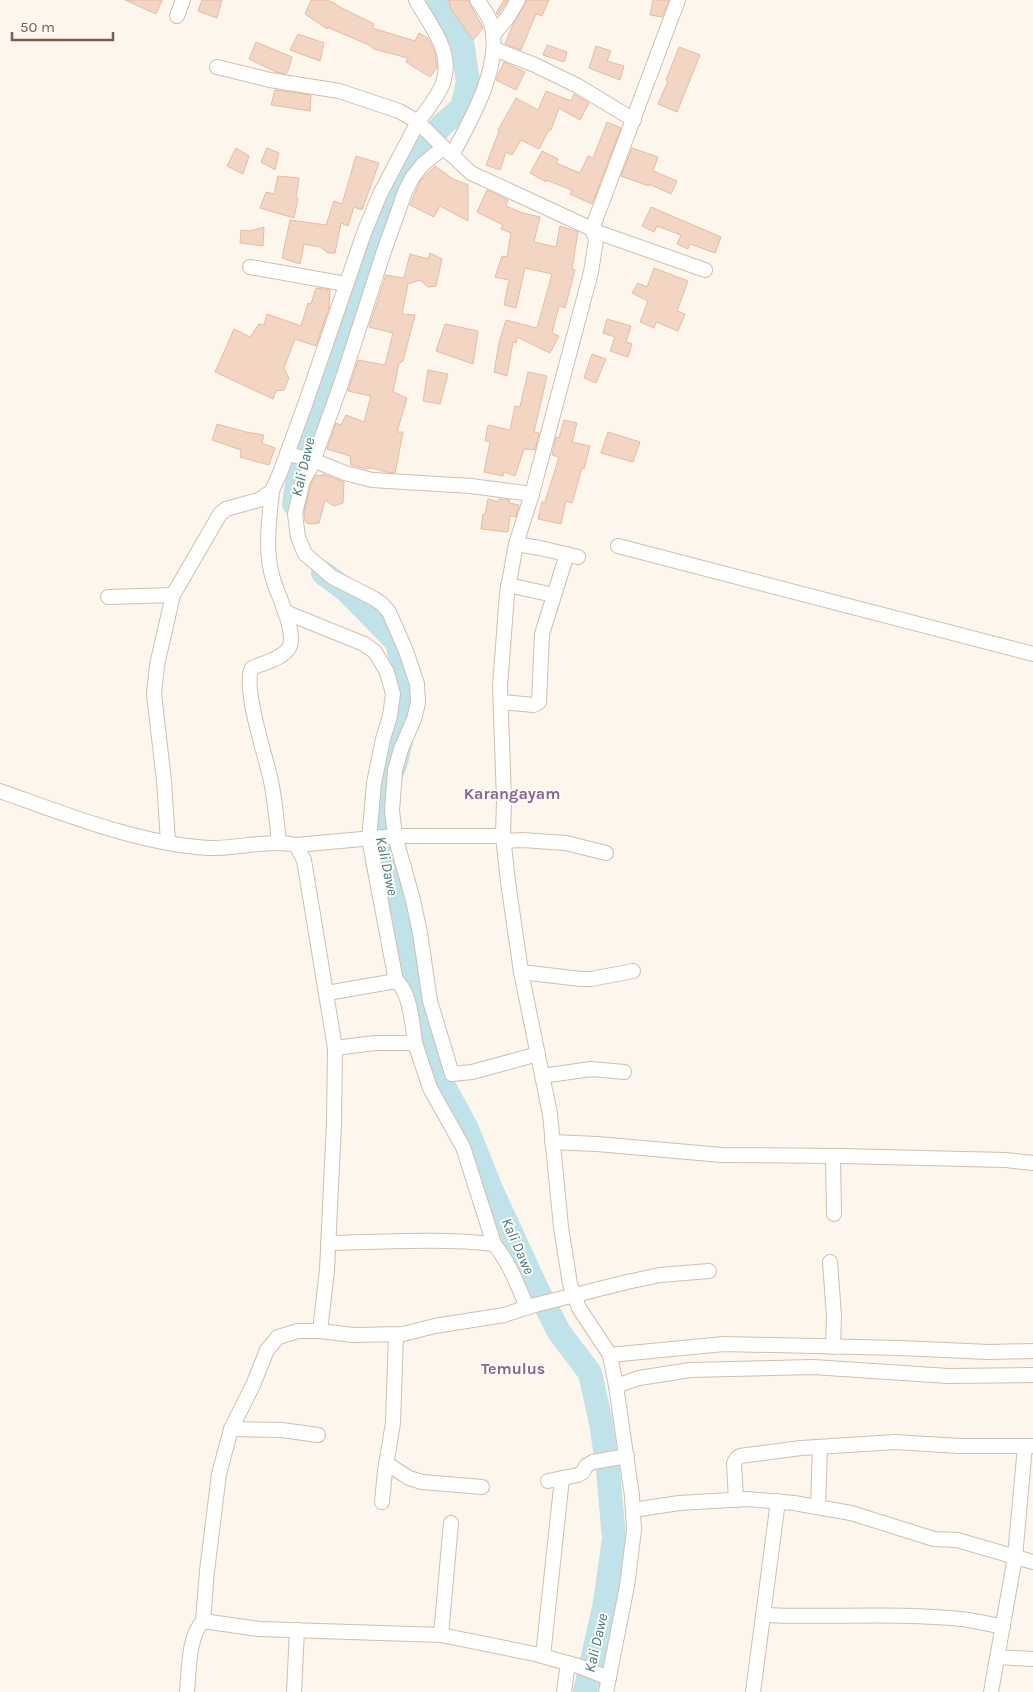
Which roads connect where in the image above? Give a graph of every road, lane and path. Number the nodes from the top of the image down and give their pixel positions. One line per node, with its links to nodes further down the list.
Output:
1 (183, 0): 6 (street)
2 (416, 0): 10 (street)
3 (477, 0): 7 (street)
4 (518, 0): 7 (street)
5 (678, 0): 9 (street)
6 (176, 16)
7 (493, 42): 9 (street); 11 (street)
8 (217, 67): 10 (street)
9 (634, 120): 12 (street)
10 (421, 125): 11 (street); 15 (street)
11 (445, 149): 12 (street); 16 (street)
12 (593, 230): 14 (street); 18 (street)
13 (250, 267): 15 (street)
14 (705, 270)
15 (346, 284): 16 (street)
16 (301, 457): 17 (street); 18 (street); 29 (street)
17 (272, 491): 23 (street); 25 (street)
18 (532, 494): 19 (street)
19 (516, 544): 21 (street); 22 (street)
20 (618, 546): 26 (street)
21 (508, 585): 22 (street); 27 (street)
22 (554, 595): 27 (street)
23 (173, 596): 24 (street); 31 (street)
24 (108, 597)
25 (285, 612): 29 (street); 32 (street)
26 (1033, 654)
27 (501, 702): 30 (street)
28 (0, 791): 31 (street)
29 (380, 838): 30 (street); 33 (street); 37 (street); 41 (street)
30 (504, 839): 34 (street); 36 (street)
31 (168, 842): 32 (street)
32 (279, 843): 33 (street)
33 (296, 845): 38 (street)
34 (606, 853)
35 (633, 971): 36 (street)
36 (521, 972): 41 (street)
37 (396, 981): 38 (street); 39 (street)
38 (327, 993): 40 (street)
39 (415, 1043): 40 (street); 49 (street)
40 (335, 1048): 48 (street)
41 (538, 1054): 43 (street)
42 (624, 1072): 43 (street)
43 (542, 1076): 44 (street)
44 (552, 1142): 45 (street); 52 (street)
45 (833, 1156): 46 (street); 47 (street)
46 (1033, 1163)
47 (834, 1214)
48 (328, 1243): 49 (street); 54 (street)
49 (494, 1244): 53 (street)
50 (830, 1262): 56 (street)
51 (709, 1271): 52 (street)
52 (567, 1297): 53 (street); 58 (street)
53 (531, 1306): 55 (street)
54 (320, 1331): 55 (street); 61 (street)
55 (396, 1335): 66 (street)
56 (833, 1347): 57 (street); 58 (street)
57 (1033, 1351)
58 (610, 1354): 60 (street)
59 (1033, 1375): 60 (street)
60 (616, 1386): 65 (street)
61 (231, 1429): 62 (street); 79 (street)
62 (318, 1435)
63 (1029, 1446): 64 (street); 76 (street)
64 (820, 1447): 70 (street); 73 (street)
65 (626, 1456): 67 (street); 74 (street)
66 (386, 1463): 69 (street); 72 (street)
67 (562, 1478): 68 (street); 83 (street)
68 (548, 1481)
69 (482, 1488)
70 (736, 1500): 71 (street); 74 (street)
71 (778, 1501): 73 (street); 78 (street)
72 (382, 1502)
73 (818, 1507): 76 (street)
74 (633, 1510): 87 (street)
75 (451, 1523): 82 (street)
76 (1015, 1557): 77 (street); 80 (street)
77 (1033, 1562)
78 (763, 1615): 80 (street); 91 (street)
79 (203, 1621): 81 (street); 88 (street)
80 (1003, 1627): 84 (street)
81 (297, 1630): 82 (street); 89 (street)
82 (441, 1635): 83 (street)
83 (543, 1656): 86 (street)
84 (998, 1657): 85 (street); 92 (street)
85 (1033, 1659)
86 (573, 1665): 87 (street); 90 (street)
87 (607, 1686)
88 (187, 1692)
89 (294, 1692)
90 (564, 1692)
91 (753, 1692)
92 (991, 1692)

